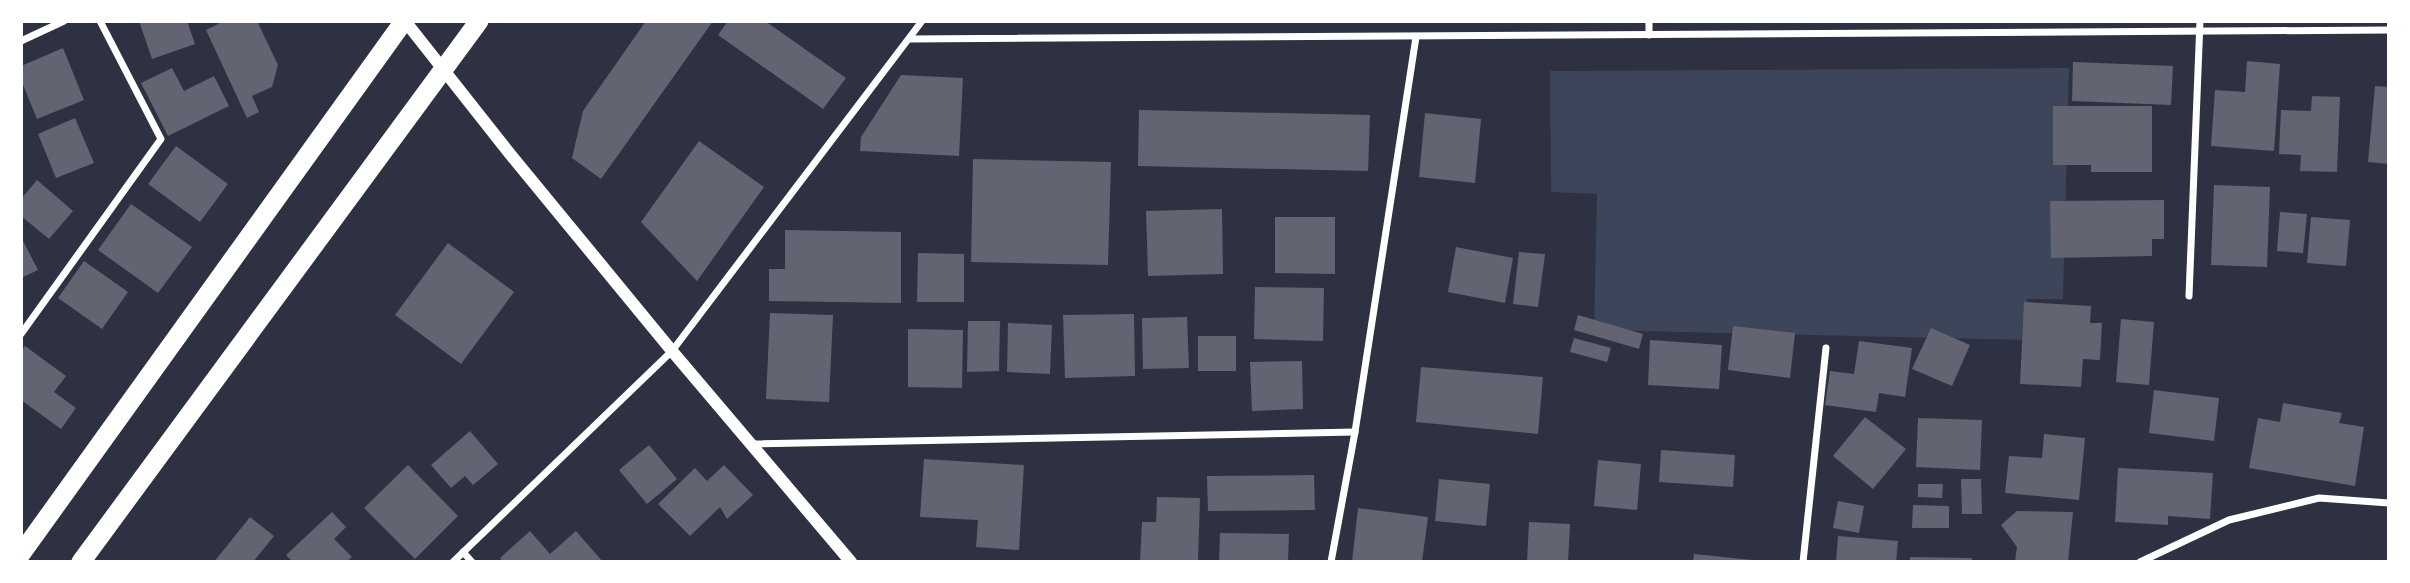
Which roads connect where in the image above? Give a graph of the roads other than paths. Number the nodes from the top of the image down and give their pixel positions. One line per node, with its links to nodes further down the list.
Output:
1 (64, 21): 13 (street)
2 (100, 21): 16 (street)
3 (404, 21): 14 (street); 23 (highway)
4 (479, 21): 14 (highway)
5 (922, 21): 12 (street)
6 (1648, 21): 10 (street)
7 (2200, 21): 9 (street)
8 (2389, 30): 9 (street)
9 (2200, 31): 10 (street); 15 (street)
10 (1649, 35): 11 (street)
11 (1416, 37): 12 (street); 19 (street)
12 (909, 39): 18 (street)
13 (21, 41)
14 (443, 69): 18 (street); 24 (highway)
15 (2189, 296)
16 (21, 334)
17 (1826, 348): 29 (street)
18 (672, 351): 20 (street); 22 (street)
19 (1356, 432): 20 (street); 28 (street)
20 (752, 444): 27 (street)
21 (2389, 503): 30 (street)
22 (463, 552): 25 (street); 26 (street)
23 (21, 554)
24 (81, 562)
25 (453, 562)
26 (472, 562)
27 (851, 562)
28 (1331, 562)
29 (1803, 562)
30 (2140, 562)

